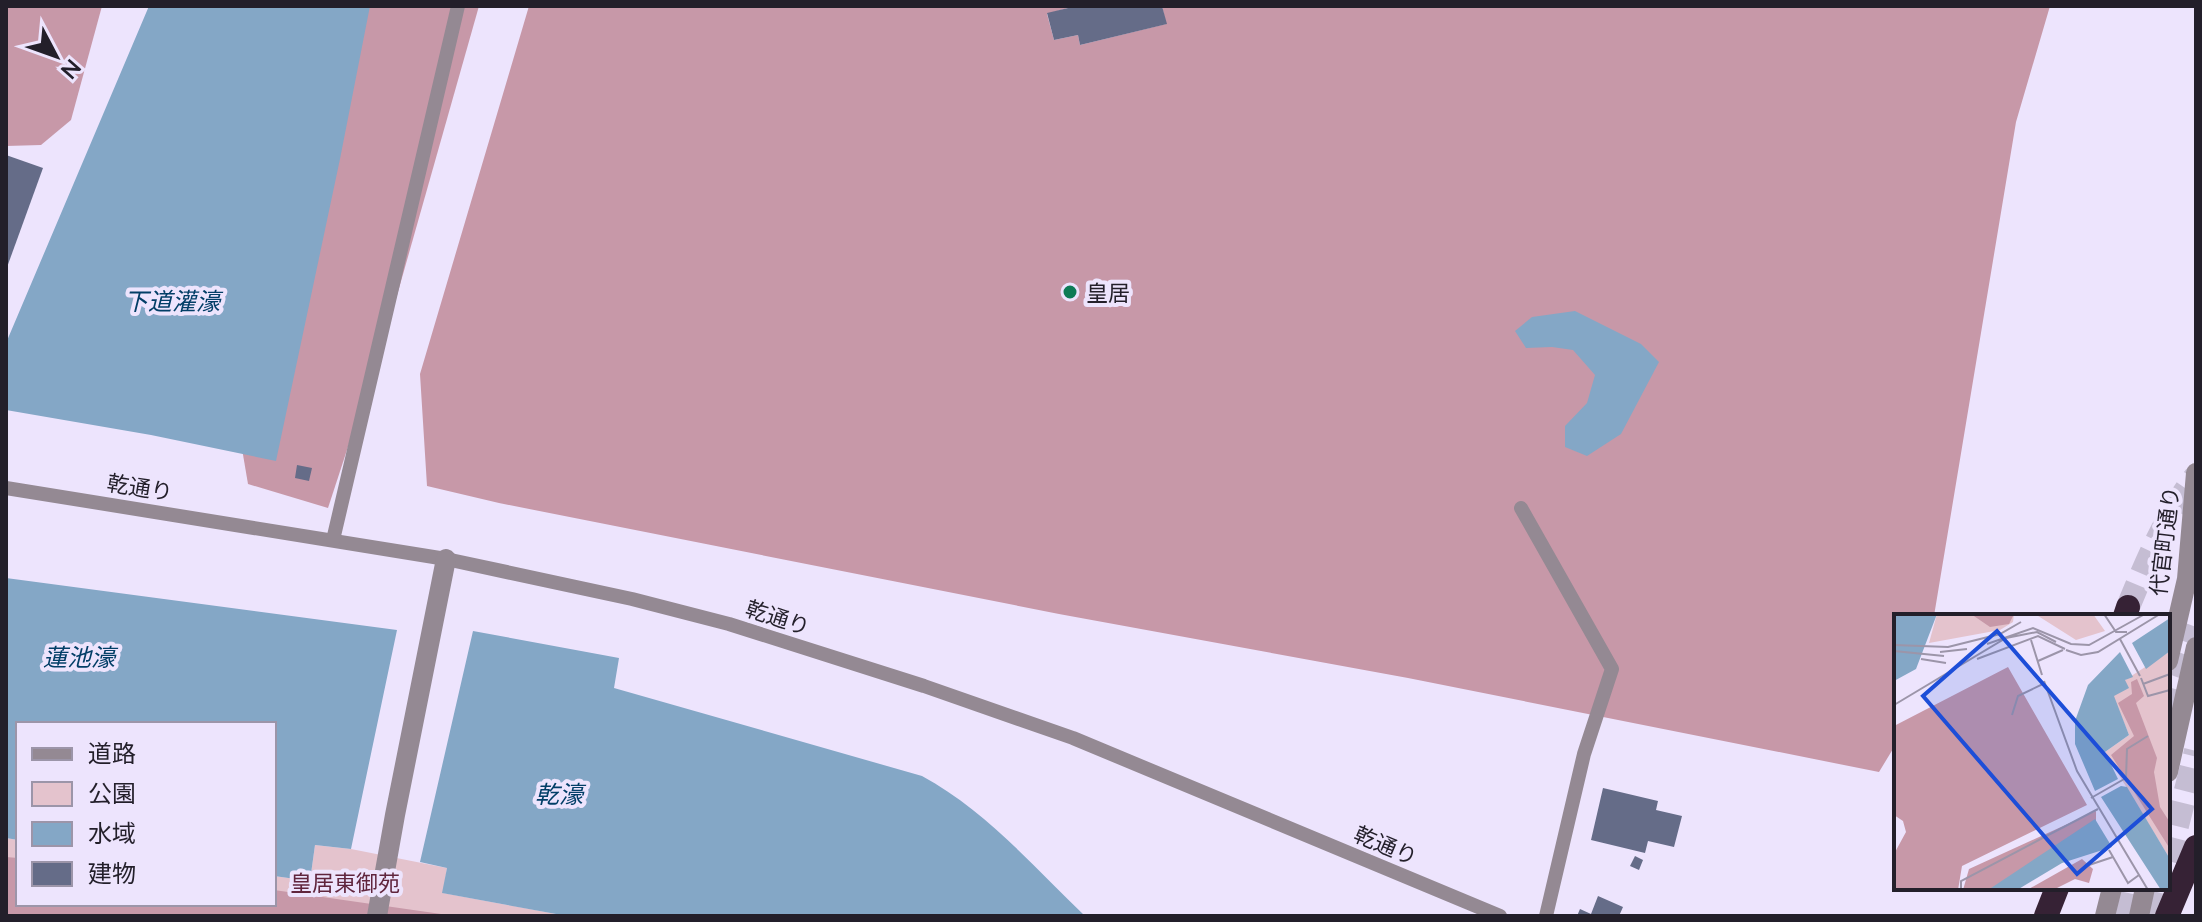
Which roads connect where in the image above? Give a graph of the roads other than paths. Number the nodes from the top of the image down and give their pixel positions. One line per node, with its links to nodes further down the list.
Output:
1 (458, 6): 5 (lane)
2 (2196, 473): 8 (street, 代官町通り)
3 (6, 488): 5 (lane, 乾通り)
4 (1521, 508): 16 (lane)
5 (333, 540): 6 (lane, 乾通り)
6 (446, 559): 14 (street); 15 (lane, 乾通り)
7 (2196, 647): 9 (street)
8 (2170, 652)
9 (2170, 763)
10 (2196, 847): 20 (highway)
11 (2056, 890): 17 (highway)
12 (2112, 890): 18 (street)
13 (2145, 890): 19 (street)
14 (377, 916)
15 (1500, 916)
16 (1546, 916)
17 (2046, 916)
18 (2105, 916)
19 (2139, 916)
20 (2167, 916)

